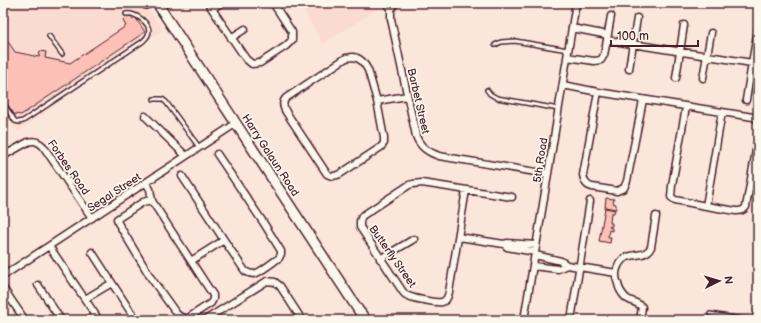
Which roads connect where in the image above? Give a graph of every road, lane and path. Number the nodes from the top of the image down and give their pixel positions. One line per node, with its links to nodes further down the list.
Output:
1 (135, 3): 2 (lane)
2 (157, 3): 45 (main road, Harry Galaun Road)
3 (221, 3): 8 (street)
4 (273, 3): 19 (street)
5 (384, 3): 9 (lane)
6 (395, 3): 9 (street)
7 (576, 3): 14 (street, 5th Road)
8 (210, 6): 19 (street)
9 (391, 10): 34 (street, Barbet Street)
10 (126, 14): 39 (lane)
11 (611, 16): 20 (street)
12 (638, 18): 21 (street)
13 (684, 25): 23 (street)
14 (572, 28): 20 (street); 24 (street, 5th Road)
15 (245, 29): 19 (street)
16 (758, 29): 27 (street)
17 (711, 33): 26 (street)
18 (50, 36): 25 (lane)
19 (232, 38)
20 (607, 38): 21 (street); 24 (street)
21 (633, 44): 23 (street); 28 (street)
22 (495, 45): 24 (lane)
23 (680, 52): 26 (street); 29 (street)
24 (568, 53): 31 (street, 5th Road)
25 (62, 54)
26 (707, 57): 27 (street); 30 (street)
27 (752, 63): 37 (street)
28 (629, 69)
29 (676, 78)
30 (703, 78)
31 (563, 85): 33 (street); 41 (street, 5th Road)
32 (487, 90): 41 (lane)
33 (598, 92): 36 (street); 36 (street)
34 (408, 96): 38 (street); 51 (street, Barbet Street)
35 (154, 99): 47 (lane)
36 (643, 100): 40 (street)
37 (746, 100)
38 (377, 101): 38 (street)
39 (3, 103)
40 (686, 107): 42 (street); 58 (street)
41 (559, 109): 51 (street, 5th Road)
42 (722, 112): 44 (street); 58 (street)
43 (145, 116): 50 (street)
44 (758, 120)
45 (235, 124): 47 (street, Segal Street); 87 (main road, Harry Galaun Road)
46 (758, 139): 58 (street)
47 (199, 148): 50 (street, Segal Street)
48 (217, 154): 63 (street)
49 (3, 156): 60 (street, Forbes Road)
50 (186, 156): 53 (street, Segal Street)
51 (548, 174): 65 (street, 5th Road)
52 (182, 176): 63 (street)
53 (146, 183): 56 (street); 60 (street, Segal Street)
54 (466, 190): 55 (street, Butterfly Street); 61 (street, Butterfly Street); 67 (street, Butterfly Street)
55 (512, 197)
56 (152, 201): 68 (street); 68 (street)
57 (590, 201): 71 (street)
58 (706, 206)
59 (656, 216): 72 (street)
60 (92, 218): 64 (street, Segal Street)
61 (459, 237): 65 (street); 67 (street, Butterfly Street)
62 (414, 239): 67 (street)
63 (224, 240): 68 (street)
64 (49, 246): 73 (street, Segal Street); 77 (street)
65 (535, 251): 69 (street); 70 (street, 5th Road)
66 (92, 252): 74 (street)
67 (380, 259)
68 (191, 261)
69 (567, 265): 70 (street); 71 (street)
70 (533, 266): 88 (street, 5th Road)
71 (579, 267): 72 (street); 89 (street)
72 (616, 273): 90 (street)
73 (3, 276)
74 (112, 283): 77 (street); 84 (street)
75 (38, 285): 82 (street)
76 (3, 288): 81 (street)
77 (85, 299): 80 (street)
78 (758, 307): 92 (lane)
79 (710, 314): 91 (lane)
80 (97, 317): 83 (street)
81 (25, 320)
82 (61, 320)
83 (87, 320)
84 (136, 320)
85 (205, 320): 86 (street)
86 (302, 320)
87 (366, 320)
88 (524, 320)
89 (570, 320)
90 (640, 320)
91 (748, 320)
92 (755, 320)

